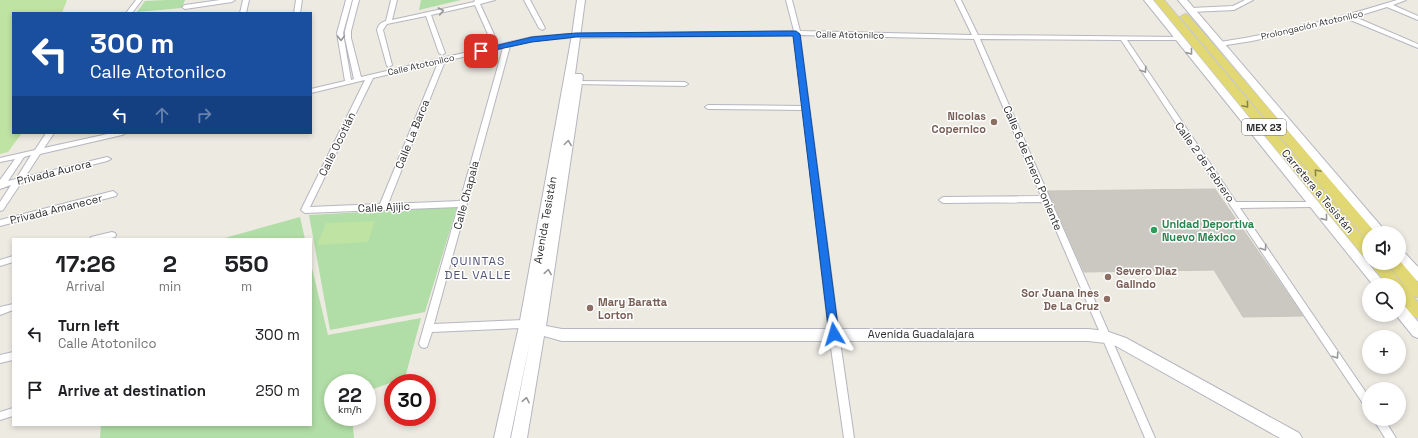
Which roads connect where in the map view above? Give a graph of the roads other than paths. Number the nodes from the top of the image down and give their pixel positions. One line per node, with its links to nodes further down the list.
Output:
1 (139, 0): 25 (street)
2 (189, 0): 23 (street)
3 (232, 0): 23 (street)
4 (246, 0): 27 (street)
5 (299, 0): 28 (street)
6 (349, 0): 47 (street, one-way to 47)
7 (356, 0): 46 (street)
8 (394, 0): 32 (street)
9 (492, 0): 21 (street)
10 (527, 0): 33 (street)
11 (580, 0): 35 (street, Avenida Tesistán)
12 (587, 0): 35 (street, Avenida Tesistán)
13 (789, 0): 34 (street)
14 (958, 0): 36 (street, Calle 6 de Enero Poniente)
15 (1148, 0): 38 (street)
16 (1159, 0): 51 (main road, Carretera a Tesistán / MEX 23)
17 (1170, 0): 73 (main road, Carretera a Tesistán / MEX 23, one-way to 17)
18 (1182, 0): 24 (street)
19 (1250, 0): 24 (street)
20 (1403, 0): 22 (street, Prolongación Atotonilco)
21 (477, 2): 29 (street, one-way to 21); 39 (street)
22 (1388, 5): 30 (street, Prolongación Atotonilco); 31 (street)
23 (185, 7): 26 (street)
24 (1191, 10): 40 (street)
25 (130, 12)
26 (182, 12)
27 (243, 12)
28 (297, 12)
29 (428, 14): 32 (street); 43 (street)
30 (1349, 17): 40 (street, Prolongación Atotonilco); 42 (street)
31 (1418, 18)
32 (389, 21): 44 (street)
33 (542, 28)
34 (796, 34): 35 (street, Calle Atotonilco); 36 (street, Calle Atotonilco); 54 (street)
35 (580, 35): 41 (street, Calle Atotonilco); 48 (street, Avenida Tesistán); 92 (street, Avenida Tesistán)
36 (976, 37): 37 (street, Calle Atotonilco); 64 (street, Calle 6 de Enero Poniente)
37 (1123, 38): 38 (street, Calle Atotonilco); 68 (street, Calle 2 de Febrero, one-way to 68)
38 (1179, 38): 50 (street, one-way to 50)
39 (494, 41)
40 (1220, 44): 74 (street)
41 (507, 45): 43 (street, Calle Atotonilco); 66 (street, Calle Chapala)
42 (1418, 46)
43 (442, 57): 45 (street, Calle Atotonilco); 69 (street, Calle La Barca)
44 (389, 65)
45 (370, 78): 46 (street, Calle Atotonilco); 71 (street, Calle Ocotlán)
46 (358, 80): 47 (street, Calle Atotonilco)
47 (348, 82): 52 (street, Calle Atotonilco)
48 (577, 83): 49 (street); 92 (street, Avenida Tesistán, one-way to 48)
49 (685, 84)
50 (1218, 86): 51 (street); 67 (street)
51 (1230, 86): 77 (main road, Carretera a Tesistán / MEX 23, one-way to 77)
52 (312, 91)
53 (708, 107): 54 (street)
54 (806, 108): 95 (street)
55 (49, 134): 57 (street)
56 (117, 134): 57 (street)
57 (39, 150): 58 (street); 61 (street)
58 (22, 155): 60 (street); 62 (street)
59 (107, 159): 61 (street, Privada Aurora)
60 (0, 160)
61 (18, 180): 62 (street, Privada Aurora); 70 (street)
62 (0, 185)
63 (113, 194): 72 (street, Privada Amanecer)
64 (1046, 199): 65 (street); 96 (street, Calle 6 de Enero Poniente)
65 (943, 200)
66 (463, 204): 69 (street, Calle Ajijic); 93 (street, Calle Chapala)
67 (1314, 204): 68 (street); 84 (street, one-way to 84)
68 (1235, 205): 100 (street, Calle 2 de Febrero, one-way to 100)
69 (383, 207): 71 (street, Calle Ajijic)
70 (0, 208)
71 (305, 210)
72 (0, 223)
73 (1362, 226)
74 (1375, 226)
75 (112, 234): 76 (street)
76 (98, 238)
77 (1362, 245)
78 (12, 259): 80 (street)
79 (1406, 262): 83 (street)
80 (0, 263)
81 (1383, 270): 85 (main road)
82 (1400, 270): 86 (main road)
83 (1418, 276)
84 (1374, 278)
85 (1389, 278)
86 (1418, 292)
87 (1406, 297): 90 (main road)
88 (12, 307): 89 (street)
89 (0, 311)
90 (1418, 312)
91 (1406, 317): 94 (street)
92 (533, 327): 93 (street, Avenida Guadalajara); 95 (street, Avenida Guadalajara); 104 (street, Avenida Tesistán); 105 (street, Avenida Tesistán, one-way to 92)
93 (429, 328): 97 (street, Calle Chapala)
94 (1418, 332)
95 (834, 334): 96 (street, Avenida Guadalajara); 106 (street)
96 (1106, 338): 107 (street, Calle 6 de Enero Poniente); 108 (street, Avenida Guadalajara)
97 (424, 344)
98 (12, 356): 99 (street)
99 (0, 359)
100 (1362, 396)
101 (12, 412): 102 (street)
102 (0, 416)
103 (1383, 426): 109 (street)
104 (502, 438)
105 (519, 438)
106 (849, 438)
107 (1150, 438)
108 (1294, 438)
109 (1391, 438)

